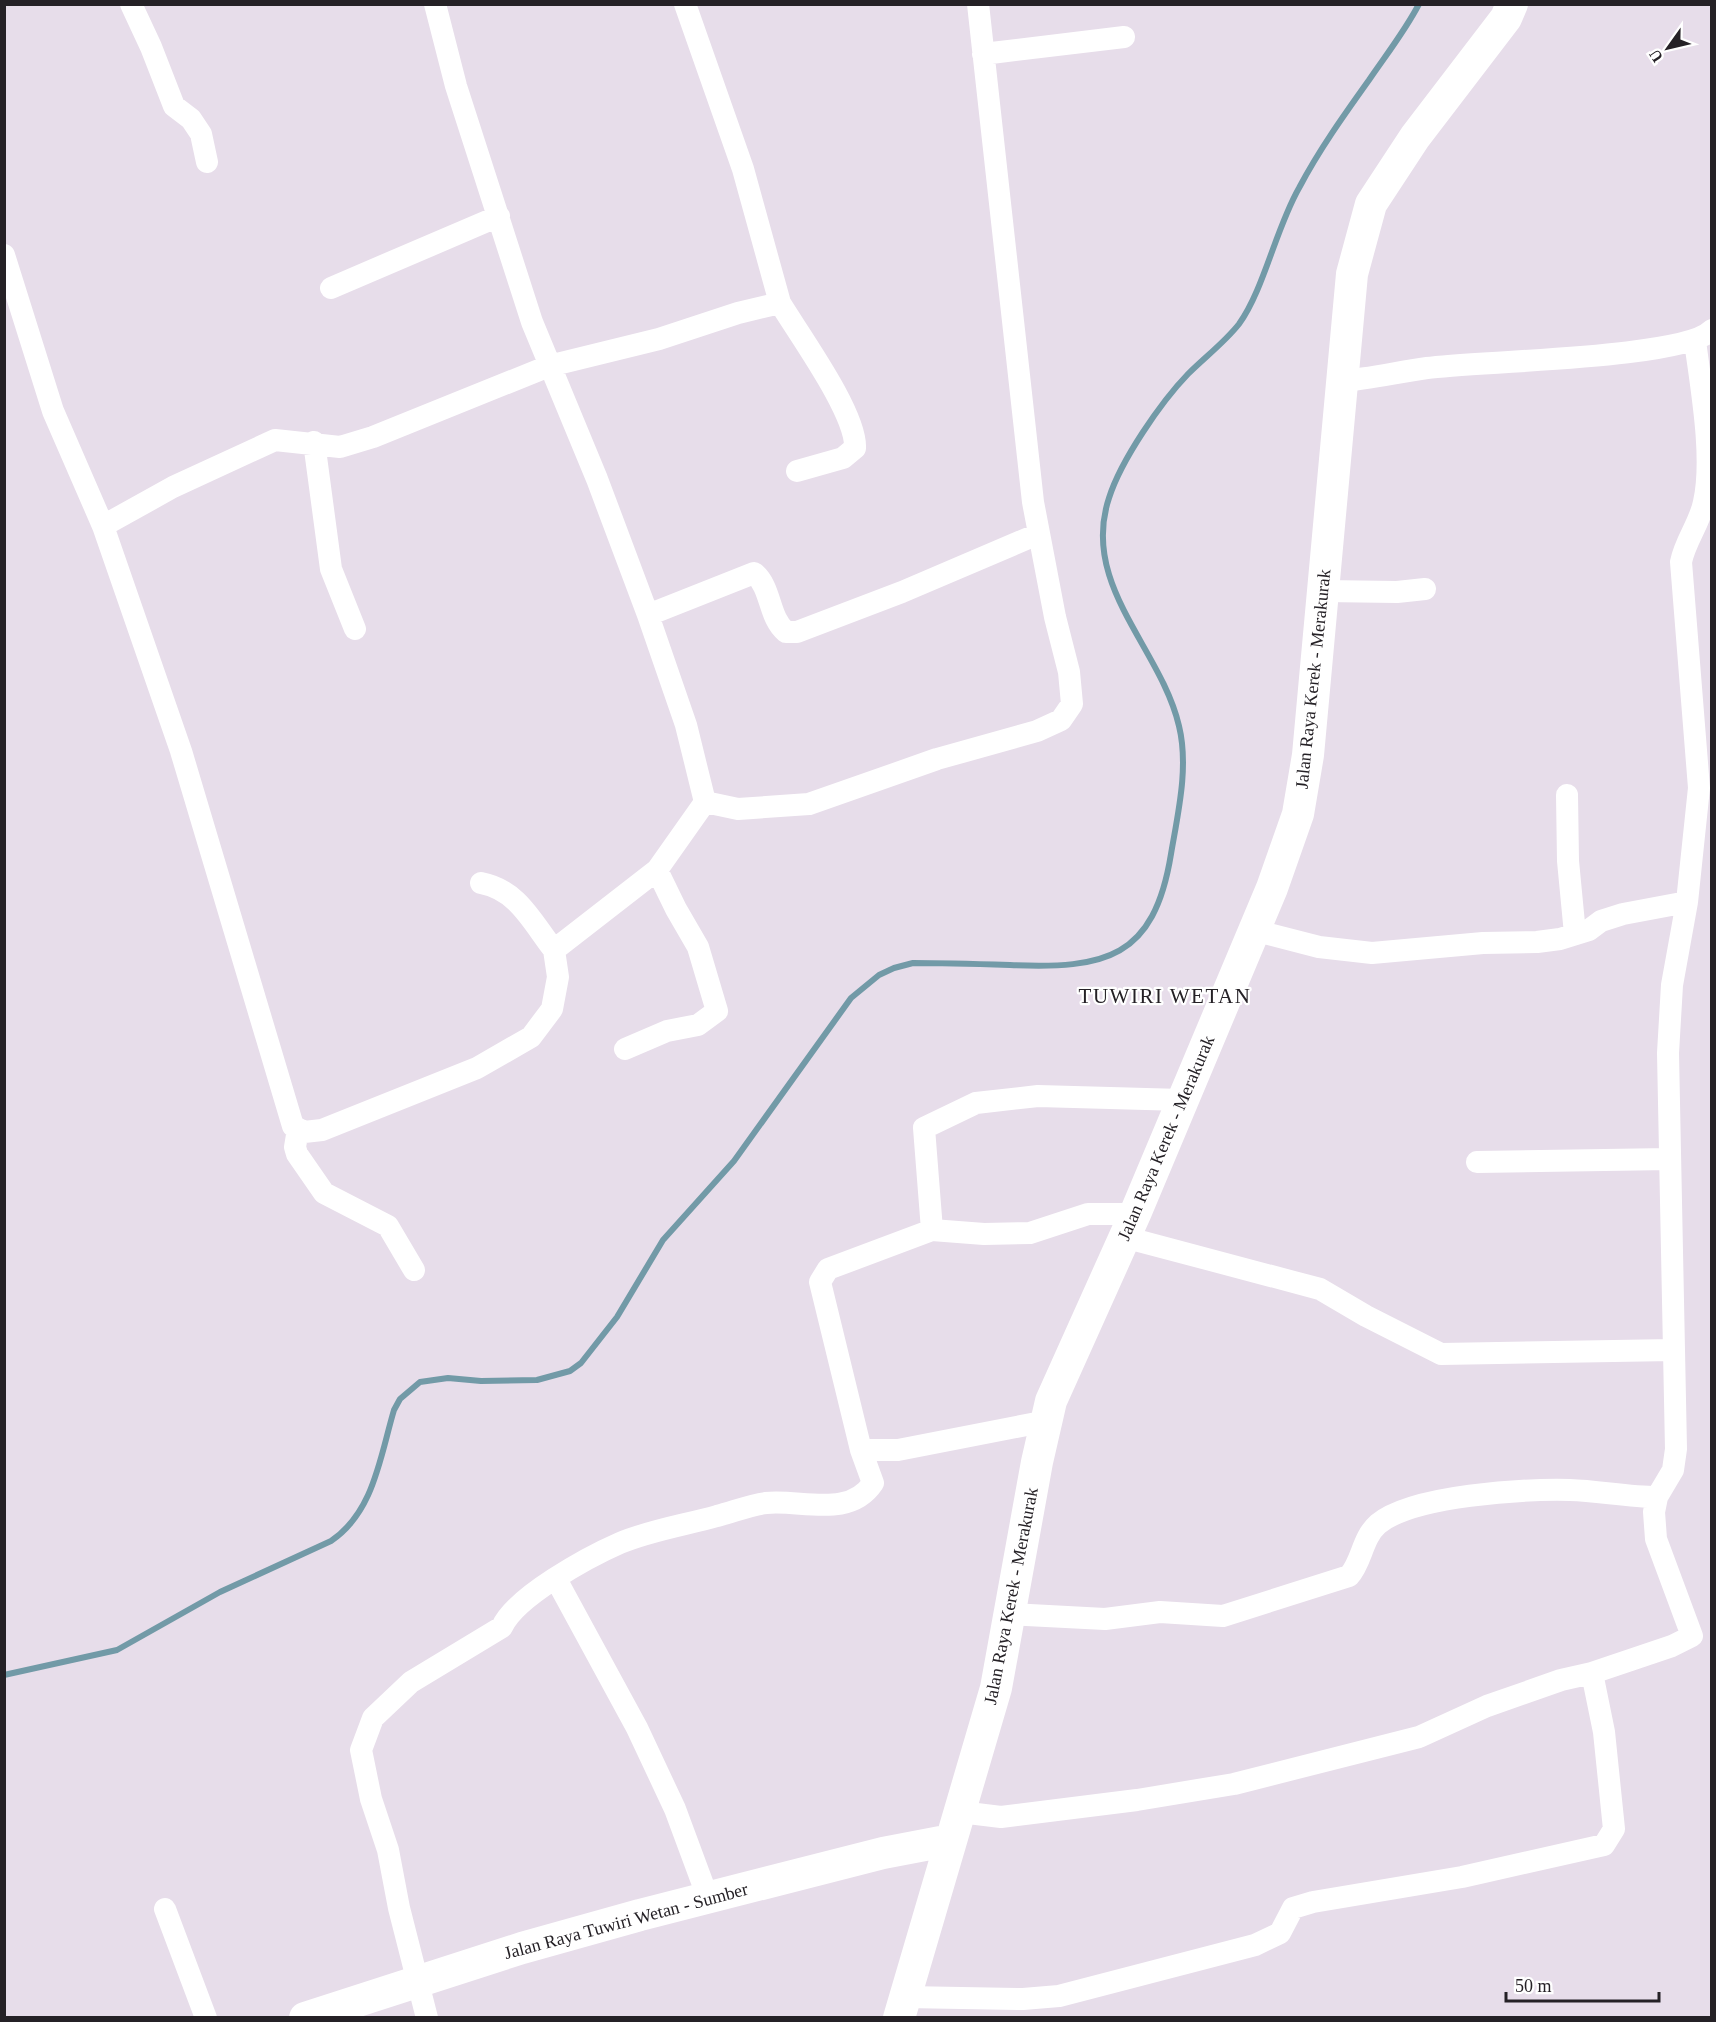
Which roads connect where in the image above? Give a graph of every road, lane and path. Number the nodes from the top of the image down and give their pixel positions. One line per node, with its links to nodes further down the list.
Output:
1 (130, 4): 8 (street)
2 (435, 4): 9 (street)
3 (685, 4): 12 (street)
4 (978, 4): 7 (street)
5 (1512, 4): 15 (main road, Jalan Raya Kerek - Merakurak)
6 (1124, 37): 7 (street)
7 (983, 54): 19 (street)
8 (207, 162)
9 (499, 216): 11 (street); 14 (street)
10 (4, 255): 18 (street)
11 (331, 288)
12 (780, 303): 14 (street); 17 (street)
13 (1703, 335): 15 (street); 28 (street)
14 (549, 366): 16 (street); 22 (street)
15 (1361, 380): 21 (main road, Jalan Raya Kerek - Merakurak)
16 (314, 442): 18 (street); 23 (street)
17 (797, 471)
18 (103, 526): 34 (street)
19 (1038, 534): 22 (street); 25 (street)
20 (1425, 589): 21 (street)
21 (1341, 590): 30 (main road, Jalan Raya Kerek - Merakurak)
22 (648, 615): 25 (street)
23 (355, 629)
24 (1567, 795): 29 (street)
25 (705, 802): 26 (street)
26 (657, 870): 31 (street); 32 (street)
27 (482, 883): 31 (street)
28 (1687, 902): 29 (street); 35 (street)
29 (1575, 934): 30 (street)
30 (1273, 935): 33 (main road, Jalan Raya Kerek - Merakurak)
31 (554, 950): 34 (street)
32 (625, 1049)
33 (1182, 1100): 37 (main road, Jalan Raya Kerek - Merakurak); 38 (street)
34 (298, 1129): 39 (street)
35 (1669, 1159): 36 (street); 40 (street)
36 (1478, 1162)
37 (1130, 1225): 38 (street); 40 (street); 41 (main road, Jalan Raya Kerek - Merakurak)
38 (932, 1230): 42 (street)
39 (414, 1269)
40 (1673, 1350): 43 (street)
41 (1047, 1421): 42 (street); 45 (main road, Jalan Raya Kerek - Merakurak)
42 (861, 1450): 44 (street)
43 (1657, 1497): 45 (street); 46 (street)
44 (556, 1580): 49 (street); 51 (street)
45 (1019, 1615): 48 (main road, Jalan Raya Kerek - Merakurak)
46 (1702, 1632): 47 (street)
47 (1593, 1673): 48 (street); 52 (street)
48 (973, 1821): 49 (main road, Jalan Raya Tuwiri Wetan - Sumber); 52 (main road, Jalan Raya Kerek - Merakurak)
49 (708, 1898): 51 (main road, Jalan Raya Tuwiri Wetan - Sumber)
50 (165, 1909): 53 (street)
51 (419, 1982): 54 (main road, Jalan Raya Tuwiri Wetan - Sumber); 55 (street)
52 (916, 2002)
53 (207, 2018)
54 (305, 2018)
55 (427, 2018)

